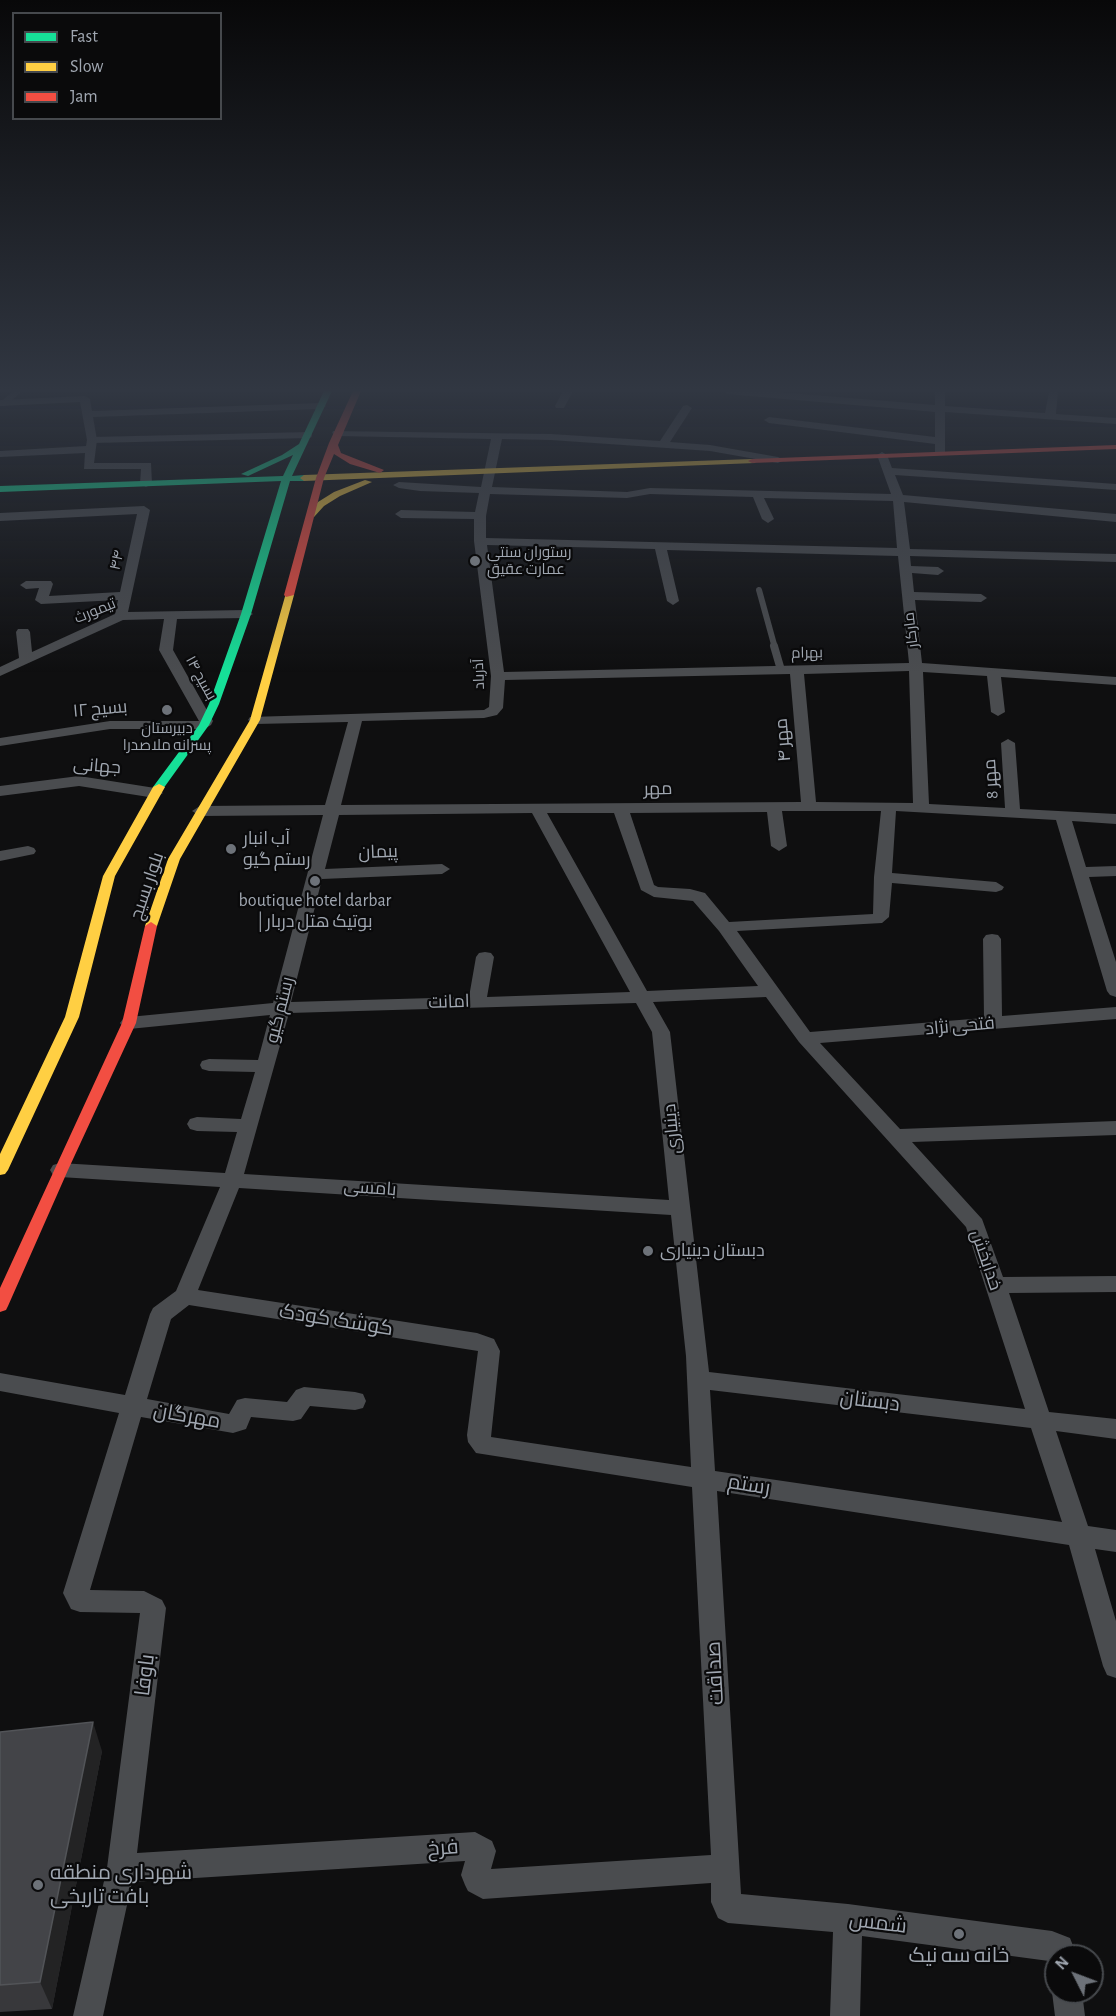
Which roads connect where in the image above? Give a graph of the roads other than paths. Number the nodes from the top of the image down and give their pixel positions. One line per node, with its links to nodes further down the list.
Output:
1 (114, 485): 11 (main road)
2 (247, 485): 15 (main road)
3 (284, 485): 15 (main road, بلوار بسیج)
4 (318, 485): 16 (main road, بلوار بسیج)
5 (366, 485): 16 (main road)
6 (413, 485): 12 (street)
7 (487, 485): 12 (street, آذرباد)
8 (893, 485): 14 (street, مارکار)
9 (1089, 485): 10 (street)
10 (1116, 487)
11 (0, 489)
12 (486, 489): 13 (street); 18 (street, آذرباد)
13 (757, 494): 14 (street); 21 (street)
14 (898, 498): 20 (street); 24 (street, مارکار)
15 (277, 513): 36 (main road, بلوار بسیج)
16 (311, 514): 37 (main road, بلوار بسیج)
17 (401, 514): 18 (street)
18 (480, 516): 22 (street, آذرباد)
19 (0, 517): 30 (street, ۴۴)
20 (1116, 518)
21 (768, 519)
22 (480, 541): 23 (street); 47 (street, آذرباد)
23 (660, 545): 24 (street); 33 (street)
24 (902, 551): 25 (street); 26 (street, مارکار)
25 (1116, 558)
26 (904, 569): 27 (street); 31 (street, مارکار)
27 (938, 571)
28 (26, 585): 30 (street)
29 (759, 590): 43 (lane)
30 (126, 596): 35 (street, ۴۴)
31 (907, 596): 32 (street); 42 (street, مارکار)
32 (981, 598)
33 (673, 601)
34 (171, 615): 35 (street, تیمورث); 36 (street, تیمورث); 52 (street, بسیج ۱۴)
35 (121, 616): 41 (street, تیمورث)
36 (245, 617): 37 (main road); 40 (main road, بلوار بسیج)
37 (282, 623): 39 (main road, بلوار بسیج)
38 (23, 632): 41 (street)
39 (264, 646): 40 (main road); 51 (main road, بلوار بسیج)
40 (232, 651): 52 (main road, بلوار بسیج)
41 (26, 660): 45 (street, تیمورث)
42 (916, 667): 44 (street, بهرام); 46 (street, بهرام); 60 (street, مارکار)
43 (781, 670): 44 (street, بهرام); 47 (street, بهرام)
44 (797, 670): 59 (street, مهر ۴)
45 (0, 672)
46 (994, 673): 48 (street, بهرام); 49 (street)
47 (498, 676): 50 (street, آذرباد)
48 (1116, 681)
49 (998, 712)
50 (356, 717): 51 (street, آذرباد); 62 (street, رستم گیو)
51 (255, 720): 64 (main road, بلوار بسیج)
52 (205, 723): 53 (street, بسیج ۱۲); 56 (main road, بلوار بسیج)
53 (0, 742)
54 (1008, 742): 65 (street, مهر 8)
55 (0, 792): 56 (street, جهانی)
56 (155, 793): 95 (main road, بلوار بسیج)
57 (889, 806): 59 (street, مهر); 60 (street, مهر); 75 (street)
58 (774, 807): 59 (street, مهر); 61 (street, مهر); 68 (street)
59 (809, 807)
60 (921, 808): 65 (street, مهر)
61 (621, 809): 63 (street, مهر); 77 (street, خدابخش)
62 (333, 810): 63 (street, مهر); 64 (street, مهر); 74 (street, رستم گیو)
63 (538, 810): 82 (street, دینیاری)
64 (200, 811): 86 (main road, بلوار بسیج)
65 (1012, 814): 66 (street, مهر)
66 (1063, 817): 67 (street, مهر); 73 (street)
67 (1116, 819)
68 (779, 846)
69 (28, 851): 70 (street)
70 (0, 856)
71 (442, 869): 74 (street, پیمان)
72 (1116, 871): 73 (street)
73 (1080, 872): 80 (street)
74 (317, 874): 84 (street, رستم گیو)
75 (882, 877): 76 (street); 77 (street)
76 (996, 887)
77 (725, 927): 81 (street, خدابخش)
78 (992, 939): 87 (street)
79 (485, 957): 83 (street)
80 (1116, 990)
81 (770, 991): 82 (street, امانت); 88 (street, خدابخش)
82 (642, 996): 83 (street, امانت); 98 (street, دینیاری)
83 (477, 1001): 84 (street, امانت)
84 (279, 1008): 86 (street, امانت); 90 (street, رستم گیو)
85 (1116, 1013): 87 (street, فتحی نژاد)
86 (129, 1023): 96 (main road, بلوار بسیج)
87 (993, 1023): 88 (street, فتحی نژاد)
88 (805, 1038): 94 (street, خدابخش)
89 (209, 1065): 90 (street)
90 (266, 1066): 92 (street, رستم گیو)
91 (197, 1124): 92 (street)
92 (248, 1126): 97 (street, رستم گیو)
93 (1116, 1128): 94 (street)
94 (894, 1136): 100 (street, خدابخش)
95 (0, 1170)
96 (60, 1170): 97 (street, بامسی); 102 (main road, بلوار بسیج)
97 (233, 1179): 98 (street, بامسی); 101 (street, رستم گیو)
98 (680, 1208): 104 (street, دینیاری)
99 (1116, 1284): 100 (street)
100 (995, 1285): 108 (street, خدابخش)
101 (185, 1296): 103 (street, کوشک کودک); 107 (street)
102 (0, 1306)
103 (486, 1345): 110 (street, رستم)
104 (699, 1380): 108 (street, دبستان); 110 (street, دینیاری)
105 (0, 1382): 107 (street, مهرگان)
106 (355, 1401): 107 (street, مهرگان)
107 (132, 1406): 114 (street, باوفا)
108 (1041, 1422): 109 (street, دبستان); 111 (street, خدابخش)
109 (1116, 1429)
110 (704, 1478): 111 (street, رستم); 115 (street, صداقت)
111 (1079, 1536): 112 (street, رستم); 113 (street, خدابخش)
112 (1116, 1540)
113 (1116, 1666)
114 (121, 1868): 115 (street, فرخ); 118 (street, باوفا)
115 (726, 1868): 116 (street, شمس)
116 (848, 1919): 117 (street, شمس); 119 (street)
117 (1044, 1945)
118 (88, 2016)
119 (845, 2016)

